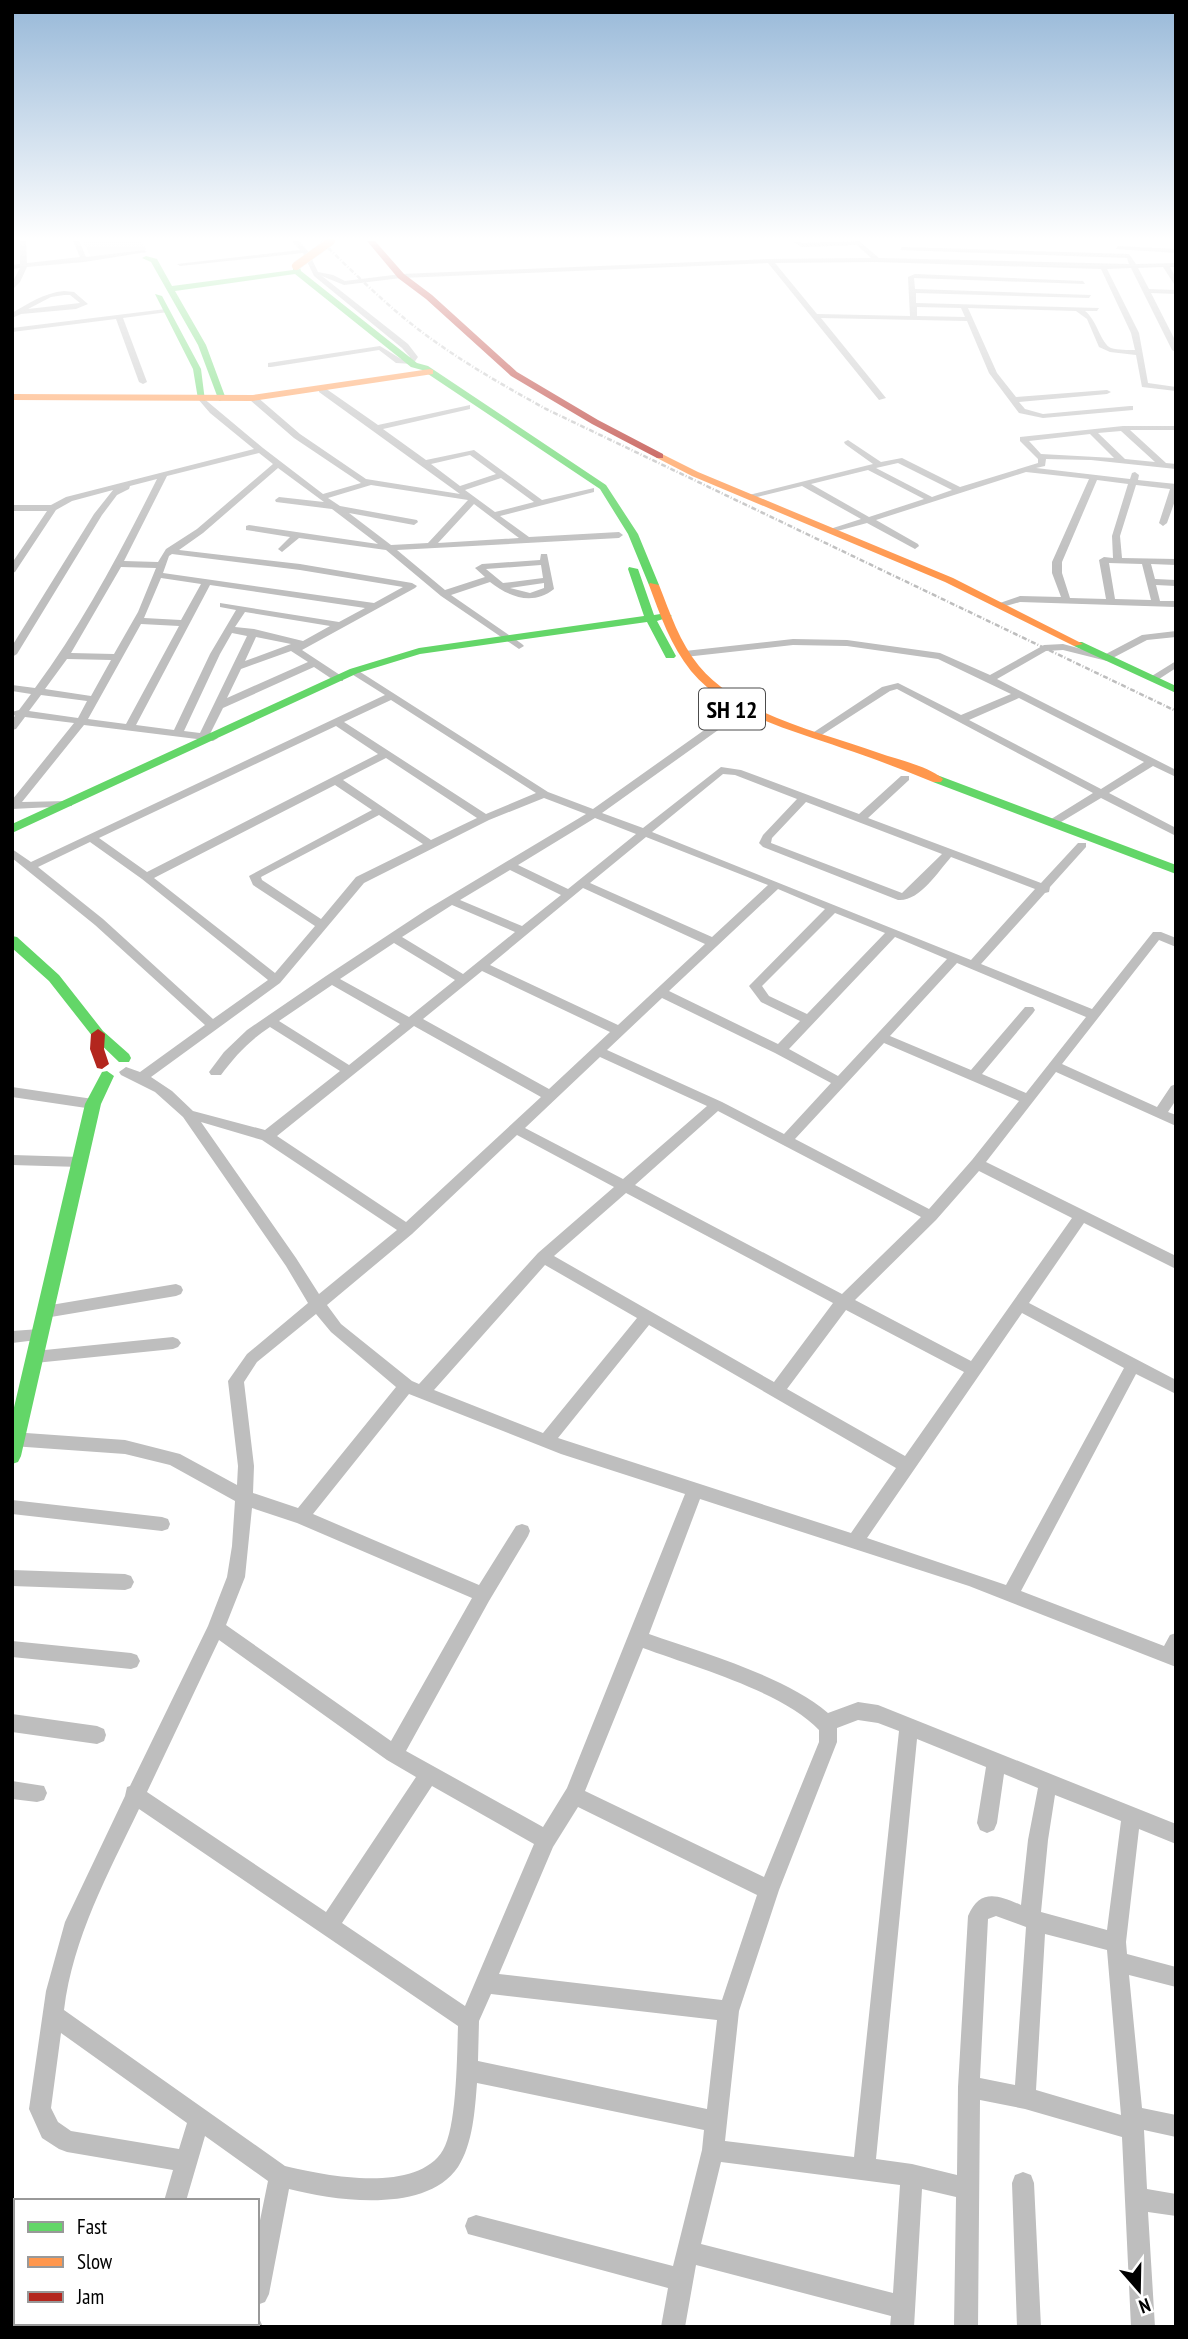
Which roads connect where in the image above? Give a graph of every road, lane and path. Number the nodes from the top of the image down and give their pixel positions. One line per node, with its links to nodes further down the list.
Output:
1 (132, 350): 15 (street)
2 (187, 350): 20 (main road)
3 (201, 350): 21 (main road)
4 (366, 350): 13 (street)
5 (383, 350): 14 (street)
6 (396, 350): 14 (main road)
7 (410, 350): 14 (street)
8 (488, 350): 57 (main road)
9 (843, 350): 23 (street)
10 (983, 350): 24 (street)
11 (1109, 350): 12 (street)
12 (1139, 353): 16 (street)
13 (271, 365)
14 (416, 366): 17 (main road); 21 (main road); 25 (main road, SH 12); 102 (main road, SH 12)
15 (144, 382)
16 (1176, 389)
17 (322, 390): 22 (main road); 27 (street)
18 (1107, 392): 24 (street)
19 (12, 395): 20 (main road)
20 (201, 396): 21 (main road); 34 (street)
21 (221, 396): 22 (main road)
22 (253, 398): 51 (street)
23 (882, 398)
24 (1013, 400): 26 (street)
25 (467, 407): 27 (street); 55 (main road, SH 12)
26 (1130, 408)
27 (377, 428): 39 (street)
28 (1123, 428): 29 (street); 30 (street); 43 (street)
29 (1175, 428)
30 (1092, 432): 31 (street); 38 (street)
31 (1053, 435): 33 (street); 36 (street)
32 (848, 442): 42 (street)
33 (1060, 442)
34 (260, 450): 40 (street); 48 (street)
35 (1068, 450): 37 (street)
36 (1039, 456): 37 (street); 46 (street)
37 (1076, 457): 38 (street)
38 (1122, 461): 41 (street)
39 (425, 463): 47 (street); 54 (street)
40 (278, 464): 58 (street); 79 (street)
41 (1139, 464): 43 (street); 50 (street)
42 (880, 465): 45 (street); 56 (street)
43 (1164, 466): 44 (street)
44 (1176, 467)
45 (870, 468): 52 (street); 61 (street)
46 (1025, 470): 49 (street); 56 (street)
47 (502, 475): 54 (street); 62 (street)
48 (163, 477): 65 (street); 83 (street); 110 (street)
49 (1094, 477): 50 (street); 93 (street)
50 (1133, 482): 53 (street); 80 (street)
51 (368, 483): 58 (street); 59 (street)
52 (805, 484): 57 (street); 67 (street)
53 (1175, 487): 69 (street)
54 (458, 489): 59 (street)
55 (591, 490): 62 (street); 72 (main road, SH 12)
56 (961, 491): 61 (street)
57 (749, 496): 71 (main road)
58 (321, 497): 63 (street)
59 (472, 499): 66 (street); 75 (street)
60 (279, 500): 63 (street)
61 (932, 500): 67 (street)
62 (539, 502): 66 (street)
63 (335, 507): 68 (street); 77 (street)
64 (12, 508): 65 (street)
65 (52, 508): 84 (street)
66 (493, 515): 74 (street)
67 (871, 520): 71 (street); 76 (street)
68 (414, 522)
69 (1163, 523)
70 (249, 528): 73 (street)
71 (833, 531): 94 (main road)
72 (619, 535): 74 (street); 102 (main road, SH 12)
73 (296, 536): 77 (street); 78 (street)
74 (527, 540): 75 (street)
75 (431, 545): 77 (street)
76 (915, 545)
77 (388, 548): 87 (street)
78 (282, 549)
79 (169, 551): 85 (street); 91 (street)
80 (1118, 560): 81 (street); 95 (street)
81 (1146, 561): 82 (street); 89 (street)
82 (1176, 562)
83 (118, 564): 85 (street); 112 (street)
84 (12, 570)
85 (158, 570): 88 (street); 101 (street)
86 (491, 578): 86 (street); 92 (street)
87 (426, 580): 91 (street); 92 (street)
88 (207, 582): 99 (street); 103 (street)
89 (1151, 582): 90 (street); 96 (street)
90 (1176, 583)
91 (412, 586): 99 (street)
92 (444, 594): 108 (street)
93 (1066, 599): 94 (street); 95 (street)
94 (1010, 601): 114 (main road)
95 (1111, 601): 96 (street)
96 (1156, 603): 97 (street)
97 (1176, 604)
98 (223, 605): 100 (street)
99 (374, 606): 104 (street)
100 (242, 608): 104 (street); 105 (street)
101 (137, 621): 103 (street); 113 (street)
102 (661, 622): 108 (main road); 111 (main road, SH 12); 128 (main road, SH 12)
103 (183, 624): 134 (street)
104 (339, 625): 109 (street)
105 (229, 629): 106 (street); 135 (street)
106 (254, 632): 109 (street); 117 (street)
107 (1176, 634): 114 (street)
108 (513, 642): 118 (main road)
109 (300, 646): 115 (street); 117 (street)
110 (12, 654)
111 (685, 654): 119 (street); 128 (main road, SH 12)
112 (64, 656): 113 (street); 123 (street)
113 (115, 657): 126 (street)
114 (1104, 657): 119 (street); 120 (main road)
115 (316, 662): 118 (street); 127 (street)
116 (1176, 664): 120 (street)
117 (238, 667): 127 (street)
118 (346, 675): 125 (street); 137 (main road)
119 (990, 679): 124 (street)
120 (1152, 679): 122 (main road)
121 (12, 688): 123 (street)
122 (1176, 690)
123 (40, 692): 126 (street); 129 (street)
124 (1016, 695): 130 (street); 139 (street)
125 (391, 696): 132 (street); 144 (street)
126 (92, 699): 131 (street)
127 (218, 706): 137 (street)
128 (741, 709): 136 (main road, SH 12); 141 (main road, SH 12); 149 (street)
129 (18, 713): 131 (street); 133 (street)
130 (962, 719): 136 (street); 143 (street)
131 (82, 720): 134 (street); 147 (street)
132 (335, 721): 138 (street); 156 (street)
133 (12, 727)
134 (130, 727): 135 (street)
135 (178, 733): 137 (street)
136 (816, 734): 152 (main road, SH 12)
137 (209, 737): 146 (main road)
138 (386, 754): 142 (street); 150 (street)
139 (1152, 762): 140 (street); 143 (street)
140 (1176, 774)
141 (905, 778): 151 (street); 158 (main road, SH 12)
142 (335, 780): 148 (street); 164 (street)
143 (1099, 793): 152 (street); 155 (street)
144 (544, 794): 149 (street); 150 (street)
145 (804, 798): 151 (street); 154 (street); 160 (street)
146 (68, 804): 147 (street); 153 (main road)
147 (13, 806)
148 (380, 810): 157 (street); 172 (street)
149 (591, 811): 154 (street); 161 (street)
150 (485, 818): 157 (street)
151 (859, 820): 160 (street)
152 (1052, 823): 163 (main road, SH 12)
153 (12, 829)
154 (644, 831): 165 (street); 167 (street)
155 (1176, 833)
156 (90, 837): 162 (street); 164 (street)
157 (431, 845): 172 (street)
158 (1083, 845): 166 (main road, SH 12); 168 (street)
159 (12, 852): 162 (street)
160 (948, 854): 168 (street)
161 (509, 865): 169 (street); 170 (street)
162 (29, 867): 191 (street)
163 (1176, 870)
164 (146, 877): 183 (street)
165 (581, 883): 169 (street); 177 (street)
166 (1176, 883)
167 (776, 884): 171 (street); 177 (street)
168 (1045, 889): 180 (street)
169 (568, 894): 173 (street)
170 (451, 900): 173 (street); 175 (street)
171 (834, 908): 174 (street); 188 (street)
172 (321, 924): 183 (street)
173 (523, 931): 181 (street)
174 (892, 932): 179 (street); 188 (street)
175 (393, 937): 182 (street); 184 (street)
176 (12, 940): 193 (main road)
177 (713, 943): 185 (street)
178 (1176, 943): 187 (street)
179 (955, 958): 180 (street); 194 (street)
180 (973, 965): 187 (street)
181 (481, 966): 184 (street); 192 (street)
182 (330, 979): 189 (street); 190 (street)
183 (276, 980): 191 (street)
184 (464, 980): 190 (street)
185 (661, 992): 192 (street); 195 (street)
186 (1029, 1010): 202 (street)
187 (1094, 1015): 197 (street)
188 (808, 1020): 195 (street)
189 (270, 1021): 199 (street); 200 (street)
190 (412, 1021): 199 (street); 206 (street)
191 (213, 1026): 201 (street)
192 (620, 1031): 196 (street)
193 (98, 1034): 198 (main road); 201 (main road)
194 (882, 1037): 202 (street); 203 (street)
195 (780, 1050): 203 (street)
196 (598, 1051): 206 (street); 209 (street)
197 (1054, 1066): 207 (street); 211 (street)
198 (104, 1070): 201 (main road); 208 (main road)
199 (349, 1071): 214 (street)
200 (216, 1072)
201 (136, 1073): 210 (street)
202 (973, 1076): 207 (street)
203 (839, 1082): 215 (street)
204 (1176, 1089): 211 (street)
205 (12, 1092): 208 (street)
206 (549, 1095): 213 (street)
207 (1028, 1099): 218 (street)
208 (93, 1104): 217 (main road)
209 (717, 1105): 215 (street); 219 (street)
210 (188, 1114): 214 (street); 227 (street)
211 (1158, 1114): 212 (street)
212 (1176, 1121)
213 (514, 1128): 219 (street); 222 (street)
214 (267, 1136): 222 (street)
215 (786, 1140): 220 (street)
216 (12, 1160): 217 (street)
217 (80, 1163): 229 (main road)
218 (977, 1164): 220 (street); 221 (street)
219 (623, 1187): 223 (street); 226 (street)
220 (931, 1216): 226 (street)
221 (1081, 1216): 224 (street); 228 (street)
222 (407, 1230): 227 (street)
223 (543, 1257): 230 (street); 238 (street)
224 (1176, 1264)
225 (176, 1290): 229 (street)
226 (842, 1303): 236 (street); 239 (street)
227 (317, 1304): 238 (street); 244 (street)
228 (1019, 1305): 235 (street); 236 (street)
229 (46, 1312): 231 (main road)
230 (648, 1316): 239 (street); 240 (street)
231 (40, 1335): 232 (street); 234 (main road)
232 (12, 1336)
233 (173, 1343): 234 (street)
234 (35, 1357): 241 (main road)
235 (1133, 1365): 237 (street); 253 (street)
236 (974, 1370): 242 (street)
237 (1176, 1388)
238 (414, 1389): 240 (street); 246 (street)
239 (777, 1390): 242 (street)
240 (546, 1441): 243 (street)
241 (14, 1445): 244 (street)
242 (907, 1466): 249 (street)
243 (695, 1489): 249 (street); 255 (street)
244 (245, 1498): 246 (street); 254 (street)
245 (12, 1507): 247 (street)
246 (300, 1517): 252 (street)
247 (162, 1524)
248 (522, 1531): 252 (street)
249 (855, 1541): 253 (street)
250 (12, 1578): 251 (street)
251 (125, 1582)
252 (482, 1595): 263 (street)
253 (1010, 1595): 257 (street)
254 (216, 1628): 263 (street); 269 (street)
255 (638, 1638): 260 (street); 270 (street)
256 (12, 1648): 258 (street)
257 (1173, 1652)
258 (131, 1661)
259 (12, 1723): 262 (street)
260 (826, 1723): 261 (street); 275 (street)
261 (909, 1726): 264 (street); 293 (street)
262 (97, 1735)
263 (394, 1754): 265 (street)
264 (996, 1762): 266 (street); 272 (street)
265 (429, 1774): 274 (street); 277 (street)
266 (1048, 1783): 271 (street); 276 (street)
267 (12, 1790): 268 (street)
268 (37, 1793)
269 (134, 1794): 277 (street); 282 (street)
270 (574, 1795): 274 (street); 275 (street)
271 (1131, 1816): 273 (street); 278 (street)
272 (987, 1823)
273 (1176, 1834)
274 (546, 1840): 280 (street)
275 (769, 1890): 281 (street)
276 (1033, 1919): 278 (street); 285 (street); 286 (street)
277 (328, 1926): 283 (street)
278 (1117, 1952): 279 (street); 289 (street)
279 (1176, 1977)
280 (485, 1983): 281 (street); 283 (street)
281 (729, 2011): 288 (street)
282 (53, 2015): 287 (street); 292 (street)
283 (469, 2021): 284 (street)
284 (468, 2070): 288 (street); 295 (street)
285 (969, 2087): 286 (street); 297 (street)
286 (1025, 2098): 289 (street)
287 (199, 2118): 292 (street); 295 (street)
288 (717, 2122): 291 (street)
289 (1133, 2123): 290 (street); 299 (street)
290 (1176, 2126)
291 (713, 2150): 293 (street); 302 (street)
292 (187, 2161): 298 (street)
293 (864, 2170): 294 (street)
294 (912, 2175): 297 (street); 305 (street)
295 (280, 2176): 304 (street)
296 (1023, 2183): 308 (street)
297 (968, 2189): 307 (street)
298 (176, 2199)
299 (1137, 2199): 300 (street); 309 (street)
300 (1176, 2205)
301 (476, 2226): 303 (street)
302 (688, 2252): 303 (street); 305 (street)
303 (681, 2280): 306 (street)
304 (259, 2284)
305 (902, 2317)
306 (673, 2327)
307 (966, 2327)
308 (1029, 2327)
309 (1143, 2327)

